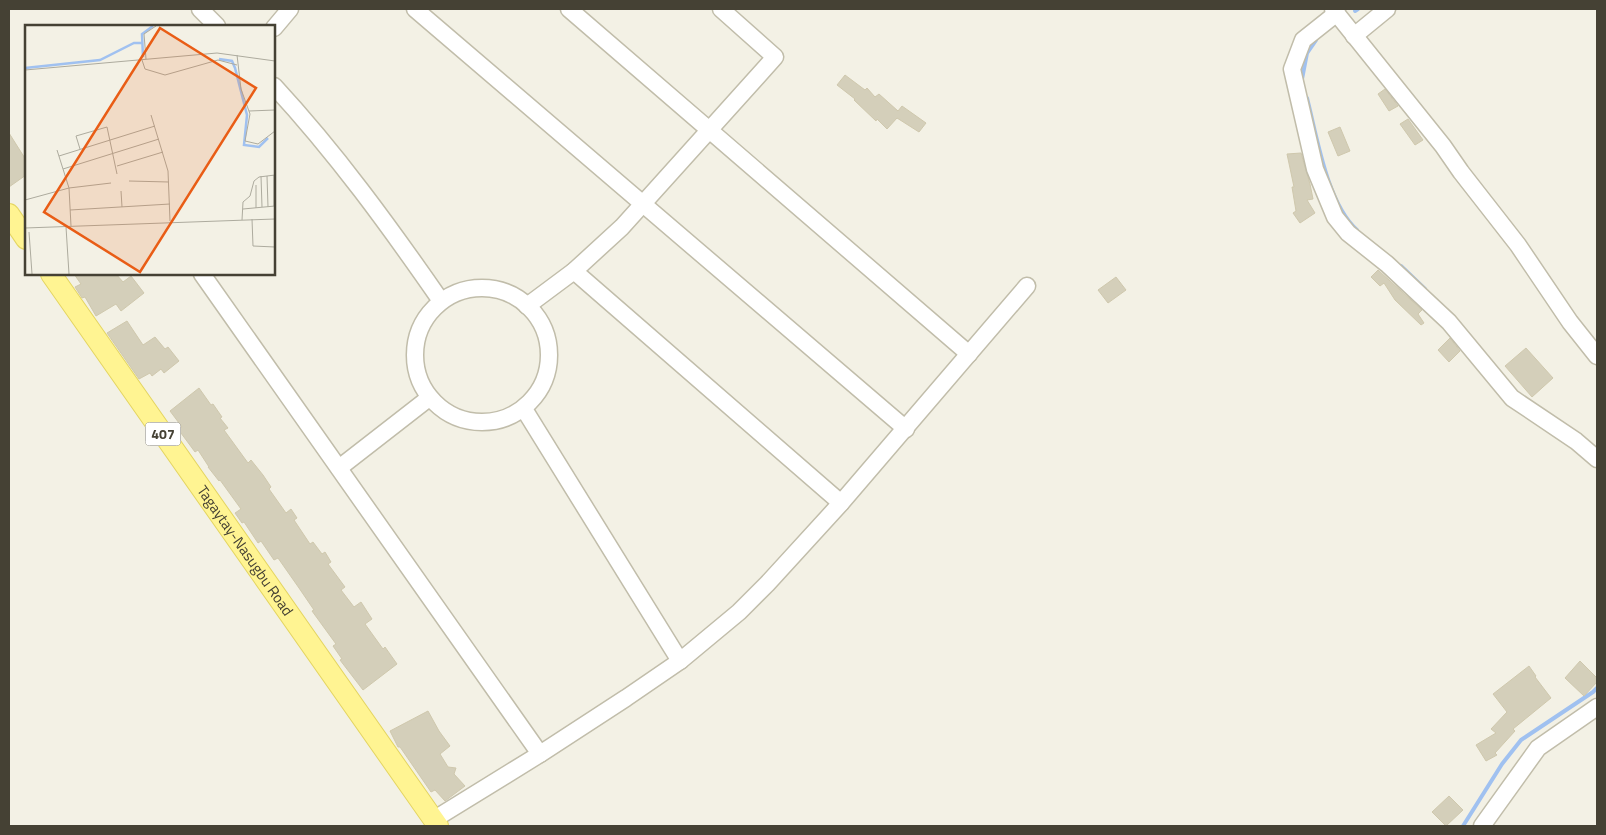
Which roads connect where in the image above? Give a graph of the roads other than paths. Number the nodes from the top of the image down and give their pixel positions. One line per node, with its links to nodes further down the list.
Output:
1 (200, 9): 8 (street)
2 (290, 9): 9 (street)
3 (415, 9): 13 (street)
4 (569, 9): 12 (street)
5 (721, 9): 12 (street)
6 (1387, 9): 10 (street)
7 (1335, 11): 10 (street); 25 (street)
8 (216, 25)
9 (275, 27)
10 (1354, 36): 21 (street)
11 (275, 87): 18 (street)
12 (710, 130): 13 (street); 20 (street)
13 (643, 204): 14 (street); 24 (street)
14 (574, 271): 19 (street); 27 (street)
15 (52, 275): 31 (main road, Tagaytay-Nasugbu Road / 407)
16 (203, 275): 26 (street)
17 (1028, 286): 20 (street)
18 (440, 302): 19 (street); 22 (street)
19 (528, 306): 23 (street)
20 (969, 354): 24 (street)
21 (1597, 356)
22 (429, 398): 23 (street); 26 (street)
23 (524, 409): 28 (street)
24 (906, 429): 27 (street)
25 (1597, 459)
26 (338, 468): 30 (street)
27 (841, 503): 28 (street)
28 (680, 661): 30 (street)
29 (1597, 707): 32 (street)
30 (540, 754): 31 (street)
31 (436, 823)
32 (1482, 826)

